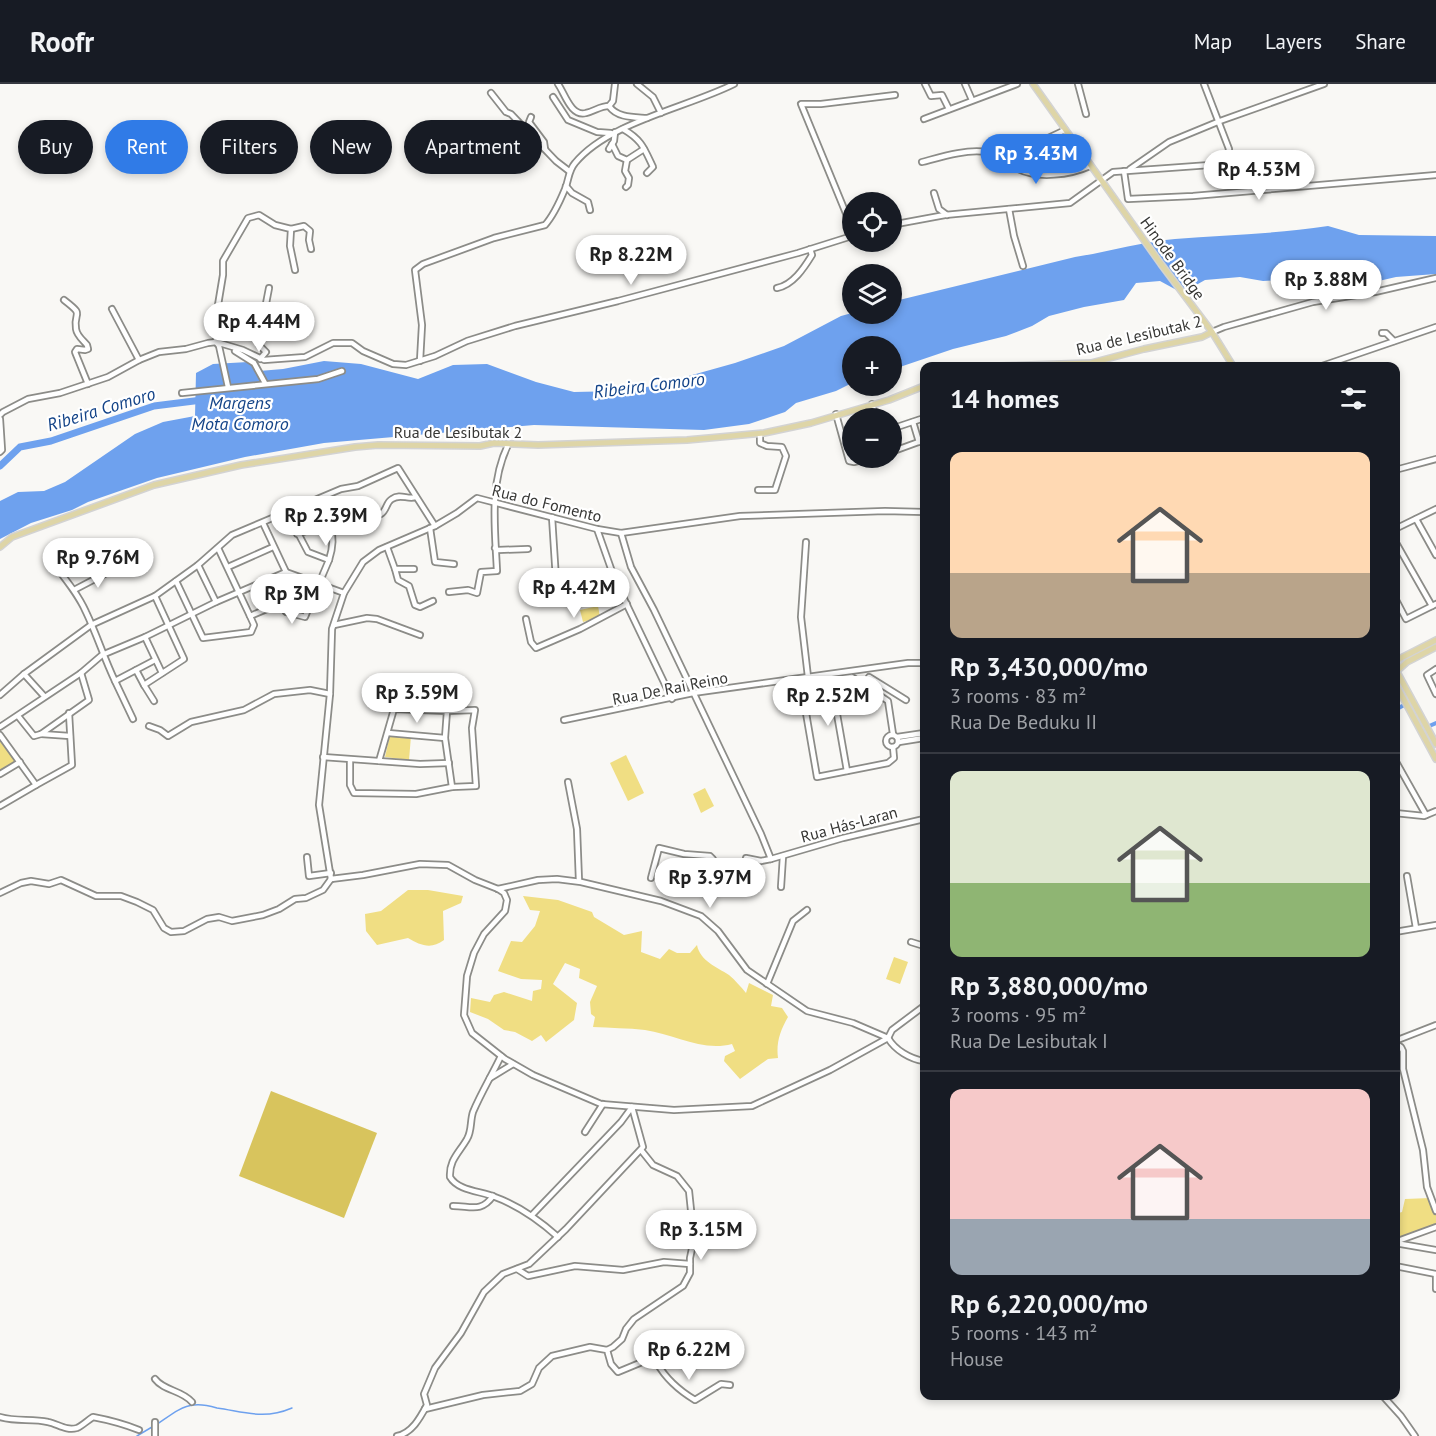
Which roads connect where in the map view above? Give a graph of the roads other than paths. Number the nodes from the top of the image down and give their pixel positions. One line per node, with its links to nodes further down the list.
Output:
1 (558, 84): 17 (street)
2 (615, 84): 17 (street)
3 (637, 84): 19 (street)
4 (734, 84): 19 (street)
5 (925, 84): 18 (street)
6 (965, 84): 16 (street)
7 (1017, 84): 16 (street)
8 (1033, 84): 26 (main road, Hinode Bridge)
9 (1078, 84): 20 (street)
10 (1204, 84): 24 (street)
11 (1324, 84): 12 (street)
12 (1309, 87): 24 (street)
13 (491, 93): 29 (street)
14 (896, 94): 42 (street)
15 (553, 97): 27 (street)
16 (972, 100): 18 (street)
17 (609, 106): 22 (street)
18 (949, 109): 23 (street)
19 (661, 113): 22 (street)
20 (1086, 114)
21 (531, 117): 29 (street)
22 (649, 118): 25 (street)
23 (924, 119)
24 (1220, 121): 34 (street); 34 (street)
25 (623, 129): 27 (street); 30 (street)
26 (1065, 130): 28 (street); 33 (main road, Hinode Bridge)
27 (614, 133): 31 (street); 35 (street)
28 (1022, 145)
29 (545, 149): 35 (street)
30 (644, 149): 31 (street); 36 (street)
31 (627, 160): 40 (street)
32 (922, 162): 33 (street)
33 (1090, 166): 38 (main road, Hinode Bridge)
34 (1126, 170): 37 (street); 38 (street)
35 (569, 171): 39 (street)
36 (647, 173)
37 (1436, 175)
38 (1101, 182): 43 (street); 59 (main road, Hinode Bridge)
39 (566, 186): 44 (street); 66 (street)
40 (626, 187)
41 (934, 194): 45 (street)
42 (842, 204)
43 (1009, 209): 45 (street); 51 (street)
44 (590, 210)
45 (947, 215): 46 (street)
46 (902, 223)
47 (291, 229): 49 (street); 52 (street); 62 (street)
48 (842, 239): 50 (street)
49 (311, 249)
50 (810, 249): 55 (street); 66 (street)
51 (1023, 266)
52 (295, 270)
53 (1436, 278): 59 (street)
54 (269, 288): 64 (street)
55 (777, 288)
56 (64, 300): 72 (street)
57 (112, 309): 65 (street)
58 (1436, 327): 61 (street)
59 (1212, 332): 67 (main road, Rua de Lesibutak 2); 68 (main road, Hinode Bridge)
60 (1382, 333): 61 (street)
61 (1394, 341): 69 (street)
62 (216, 342): 63 (street); 65 (street); 73 (street)
63 (229, 348): 64 (street); 71 (street)
64 (260, 359): 66 (street)
65 (139, 360): 72 (street)
66 (420, 361)
67 (1095, 362)
68 (1231, 362)
69 (1334, 362)
70 (342, 371): 71 (street)
71 (265, 383): 73 (street)
72 (88, 384): 79 (street)
73 (228, 387): 75 (street)
74 (920, 388): 76 (main road, Rua de Lesibutak 2)
75 (182, 393)
76 (872, 404): 77 (street); 78 (main road, Rua de Lesibutak 2)
77 (873, 408)
78 (836, 414): 83 (main road, Rua de Lesibutak 2); 84 (street)
79 (0, 417): 89 (street)
80 (920, 419): 81 (street)
81 (913, 422): 82 (street); 85 (street)
82 (902, 426)
83 (760, 434): 87 (main road, Rua de Lesibutak 2); 92 (street)
84 (842, 435)
85 (920, 437)
86 (920, 442): 88 (street)
87 (508, 445): 94 (street); 108 (main road, Rua de Lesibutak 2)
88 (902, 448)
89 (0, 453)
90 (1436, 459): 91 (street)
91 (1400, 469)
92 (758, 490)
93 (416, 497): 96 (street); 98 (street); 102 (street)
94 (493, 502): 99 (street, Rua do Fomento); 102 (street, Rua do Fomento); 112 (street)
95 (1436, 509): 100 (street)
96 (287, 512): 101 (street); 106 (street)
97 (920, 512): 105 (street, Rua do Fomento)
98 (381, 514)
99 (552, 517): 104 (street, Rua do Fomento); 131 (street)
100 (1416, 519): 103 (street); 115 (street)
101 (263, 523): 109 (street); 111 (street)
102 (433, 527): 110 (street, Rua do Fomento); 118 (street)
103 (1400, 527)
104 (597, 529): 105 (street, Rua do Fomento); 136 (street)
105 (621, 533): 167 (street)
106 (297, 534): 117 (street); 117 (street)
107 (806, 542): 160 (street)
108 (0, 547)
109 (273, 547): 120 (street); 124 (street)
110 (387, 547): 122 (street); 130 (street, Rua do Fomento)
111 (218, 548): 119 (street); 120 (street)
112 (495, 548): 113 (street); 129 (street)
113 (528, 549)
114 (1400, 549): 137 (street)
115 (1436, 555)
116 (49, 558): 127 (street)
117 (329, 560): 126 (street)
118 (453, 564)
119 (198, 565): 125 (street); 135 (street)
120 (228, 567): 128 (street)
121 (114, 569): 127 (street)
122 (395, 569): 123 (street); 134 (street)
123 (414, 569)
124 (286, 572): 126 (street); 128 (street)
125 (176, 581): 132 (street); 140 (street)
126 (318, 584): 130 (street); 138 (street)
127 (74, 590): 143 (street)
128 (240, 592): 135 (street); 141 (street)
129 (449, 592)
130 (344, 593): 145 (street, Rua do Fomento)
131 (557, 595)
132 (155, 596): 143 (street); 144 (street)
133 (291, 601): 138 (street); 138 (street); 141 (street)
134 (433, 601)
135 (216, 602): 140 (street)
136 (627, 604): 142 (street); 172 (street)
137 (1434, 605): 139 (street)
138 (309, 607)
139 (1400, 608)
140 (191, 614): 141 (street); 144 (street)
141 (250, 616)
142 (526, 619)
143 (91, 625): 150 (street); 159 (street)
144 (169, 625): 147 (street); 158 (street)
145 (334, 625): 146 (street); 169 (street, Rua do Fomento)
146 (420, 635)
147 (145, 637): 150 (street); 152 (street)
148 (1436, 640): 151 (main road)
149 (1436, 647): 154 (main road)
150 (102, 656): 157 (street); 163 (street)
151 (1400, 658)
152 (155, 660): 156 (street); 158 (street)
153 (920, 663): 160 (street, Rua De Rai Reino)
154 (1400, 669)
155 (1436, 669): 170 (street)
156 (136, 670): 163 (street); 164 (street)
157 (81, 673): 171 (street); 176 (street)
158 (162, 673): 164 (street)
159 (24, 674): 168 (street); 171 (street)
160 (808, 677): 167 (street, Rua De Rai Reino)
161 (1400, 678): 190 (main road)
162 (831, 680): 165 (street); 199 (street); 199 (street)
163 (115, 681): 178 (street)
164 (144, 685): 174 (street)
165 (864, 685): 173 (street); 188 (street)
166 (1400, 692): 193 (main road)
167 (693, 693): 172 (street, Rua De Rai Reino); 211 (street)
168 (0, 694)
169 (330, 694): 180 (street); 192 (street, Rua do Fomento)
170 (1436, 694)
171 (44, 696): 177 (street)
172 (672, 699): 179 (street, Rua De Rai Reino)
173 (906, 700)
174 (154, 701)
175 (447, 711): 182 (street); 187 (street); 203 (street)
176 (69, 712): 183 (street); 186 (street)
177 (18, 716): 181 (street); 183 (street)
178 (134, 719)
179 (564, 720)
180 (149, 726)
181 (0, 728)
182 (388, 733): 187 (street); 195 (street)
183 (41, 734): 186 (street)
184 (920, 734): 188 (street)
185 (0, 735): 196 (street)
186 (70, 736): 202 (street)
187 (445, 738): 197 (street)
188 (896, 738): 189 (street); 191 (street); 191 (street)
189 (920, 738)
190 (1436, 744)
191 (893, 747): 199 (street)
192 (323, 757): 194 (street); 213 (street, Rua do Fomento)
193 (1436, 759)
194 (350, 760): 195 (street); 203 (street)
195 (379, 761): 197 (street)
196 (20, 762): 200 (street); 202 (street)
197 (449, 763): 203 (street)
198 (1400, 769): 207 (street)
199 (847, 771)
200 (0, 774)
201 (568, 782): 217 (street)
202 (36, 785): 204 (street)
203 (452, 788)
204 (0, 806)
205 (1436, 811): 207 (street)
206 (1400, 813): 207 (street)
207 (1426, 815)
208 (920, 820): 209 (street, Rua Hás-Laran)
209 (783, 856): 211 (street, Rua Hás-Laran); 218 (street)
210 (307, 857): 213 (street)
211 (771, 859): 212 (street, Rua Hás-Laran)
212 (712, 865): 215 (street); 221 (street)
213 (331, 873): 216 (street, Rua do Fomento)
214 (1407, 876): 224 (street)
215 (651, 878)
216 (331, 879): 219 (street); 220 (street)
217 (579, 882): 219 (street); 228 (street)
218 (781, 887)
219 (498, 888): 234 (street)
220 (0, 892)
221 (710, 892)
222 (807, 910): 228 (street)
223 (1436, 925): 224 (street)
224 (1416, 928): 225 (street)
225 (1400, 931)
226 (911, 942): 227 (street)
227 (920, 945)
228 (767, 984): 231 (street)
229 (920, 1009): 231 (street)
230 (1436, 1025): 232 (street)
231 (888, 1038): 235 (street); 239 (street)
232 (1400, 1040)
233 (1400, 1046): 244 (street)
234 (501, 1056): 236 (street); 237 (street)
235 (920, 1061)
236 (513, 1064): 237 (street); 238 (street)
237 (490, 1078): 242 (street)
238 (603, 1104): 239 (street); 240 (street)
239 (632, 1107): 241 (street); 245 (street)
240 (585, 1132)
241 (641, 1150): 248 (street); 253 (street)
242 (493, 1196): 243 (street); 245 (street)
243 (453, 1206)
244 (1436, 1211)
245 (532, 1215): 248 (street)
246 (1436, 1227): 247 (street)
247 (1419, 1234): 249 (street); 251 (street)
248 (558, 1237): 255 (street)
249 (1400, 1241)
250 (1400, 1244): 251 (street)
251 (1421, 1247): 252 (street)
252 (1436, 1250)
253 (690, 1264): 255 (street); 258 (street)
254 (1400, 1267): 256 (street)
255 (517, 1269): 263 (street)
256 (1436, 1274): 257 (street)
257 (1436, 1289)
258 (607, 1350): 260 (street); 263 (street)
259 (155, 1379): 262 (street)
260 (730, 1385)
261 (1387, 1400): 269 (street)
262 (192, 1402)
263 (425, 1409): 268 (street)
264 (0, 1417): 266 (street)
265 (155, 1422): 267 (street)
266 (139, 1430)
267 (155, 1436)
268 (397, 1436)
269 (1415, 1436)

